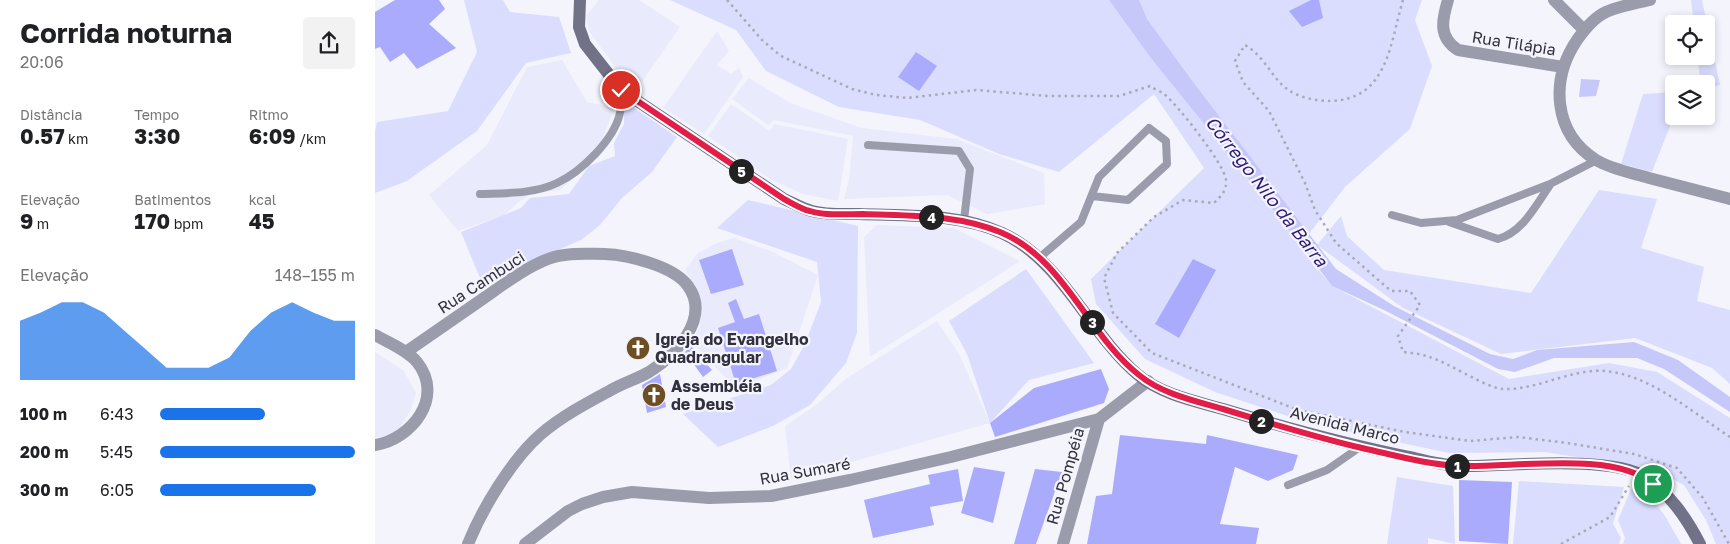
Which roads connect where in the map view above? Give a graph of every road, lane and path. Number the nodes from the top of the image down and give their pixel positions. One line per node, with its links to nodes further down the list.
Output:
1 (579, 0): 10 (main road, Avenida Marco)
2 (727, 0): 35 (path)
3 (1403, 0): 25 (path)
4 (1448, 0): 9 (street, Rua Tilápia)
5 (1554, 0): 8 (street)
6 (1650, 0): 7 (street)
7 (1603, 6): 8 (street)
8 (1584, 30): 9 (street)
9 (1563, 67): 12 (street)
10 (621, 90): 14 (lane); 18 (main road, Avenida Marco)
11 (868, 145): 18 (lane)
12 (1597, 160): 13 (lane); 16 (street)
13 (1550, 184): 19 (lane); 19 (lane)
14 (480, 194)
15 (1092, 196): 15 (lane); 20 (lane)
16 (1730, 199)
17 (1391, 215): 19 (lane)
18 (964, 220): 20 (main road, Avenida Marco)
19 (1447, 222)
20 (1039, 258): 23 (main road, Avenida Marco)
21 (375, 335): 22 (street)
22 (406, 352): 26 (street); 30 (street, Rua Cambuci)
23 (1148, 382): 24 (street, Rua Pompéia); 27 (main road, Avenida Marco)
24 (1099, 419): 31 (street, Rua Sumaré); 32 (street, Rua Pompéia)
25 (1730, 437)
26 (375, 445)
27 (1360, 447): 28 (lane); 34 (main road, Avenida Marco)
28 (1288, 485)
29 (1629, 486): 33 (path)
30 (468, 544)
31 (525, 544)
32 (1063, 544)
33 (1561, 544)
34 (1700, 544)
35 (1729, 544)

